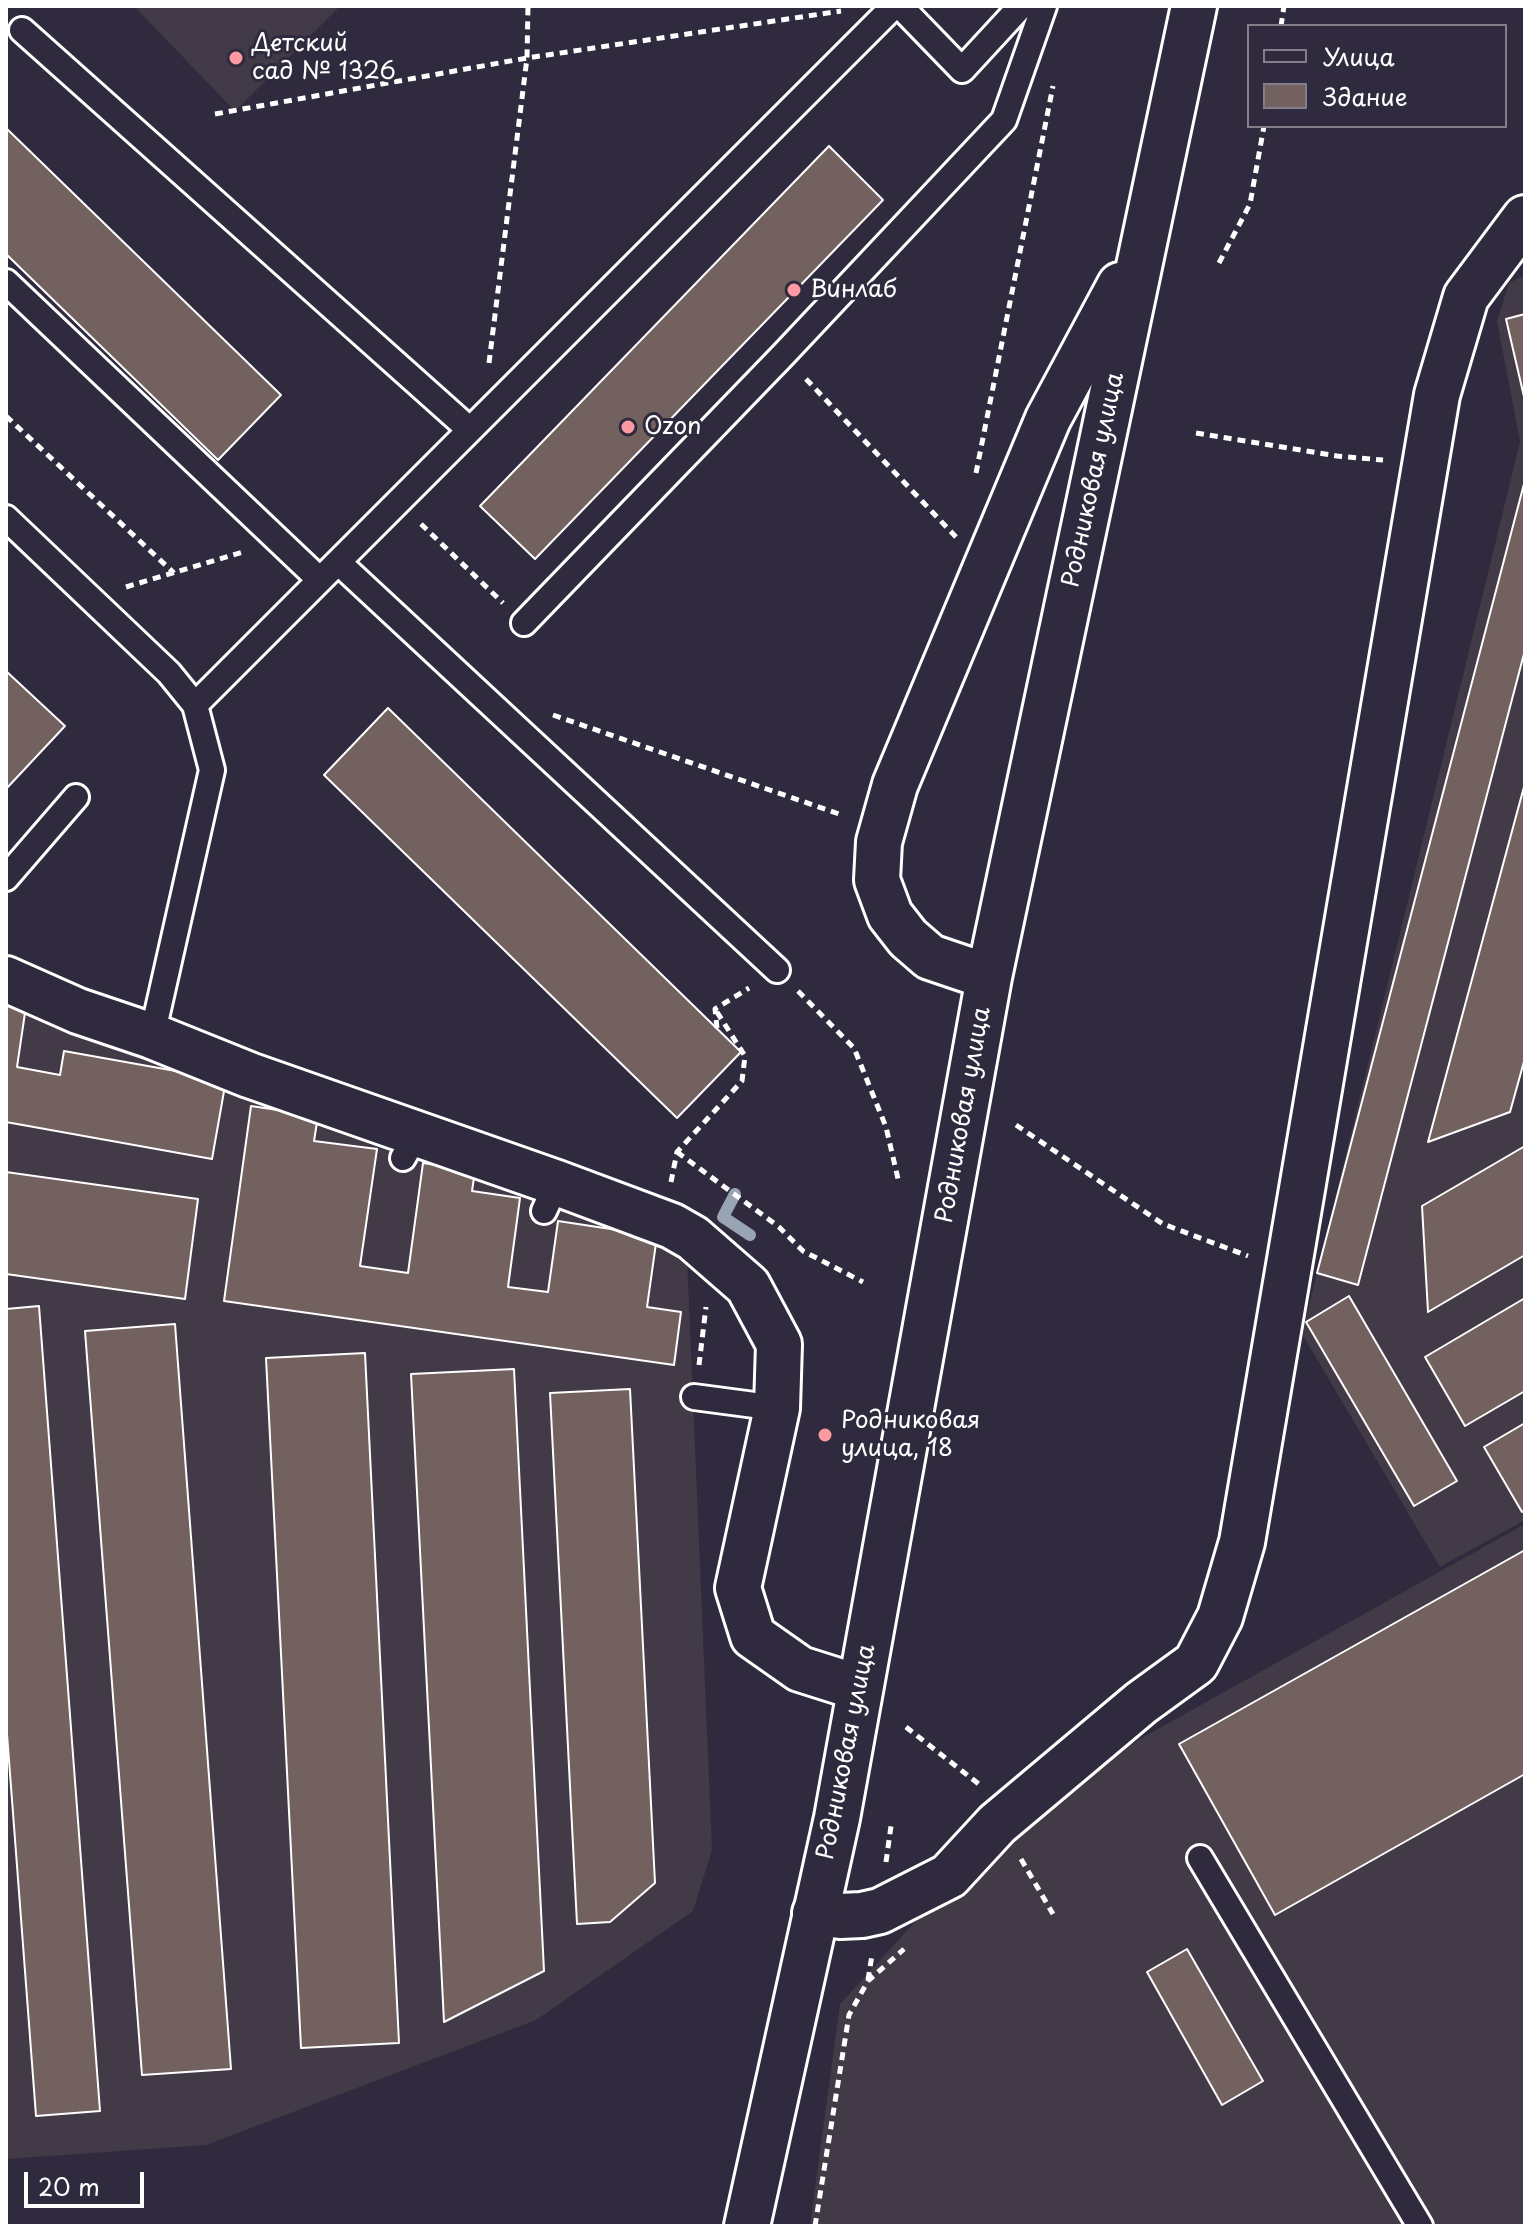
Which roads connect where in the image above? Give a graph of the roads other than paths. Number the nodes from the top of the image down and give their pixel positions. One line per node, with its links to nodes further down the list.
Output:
1 (894, 6): 10 (lane)
2 (900, 6): 3 (lane)
3 (1021, 6)
4 (1044, 6): 14 (lane)
5 (1194, 6): 8 (street, Родниковая улица)
6 (22, 30): 10 (lane)
7 (1525, 218): 26 (street)
8 (1144, 241): 19 (street, Родниковая улица); 19 (street)
9 (6, 282): 13 (lane)
10 (470, 430): 12 (lane)
11 (6, 518): 15 (lane)
12 (338, 562): 13 (lane); 18 (lane)
13 (320, 580): 15 (lane)
14 (524, 623)
15 (195, 705): 21 (lane)
16 (76, 797): 17 (lane)
17 (6, 878)
18 (777, 970)
19 (989, 977): 24 (street, Родниковая улица)
20 (6, 979): 21 (street)
21 (152, 1036): 23 (street)
22 (696, 1387): 23 (lane)
23 (777, 1408): 24 (street)
24 (860, 1688): 26 (street, Родниковая улица)
25 (1200, 1858): 28 (lane)
26 (815, 1913): 27 (street, Родниковая улица)
27 (747, 2226)
28 (1420, 2226)

